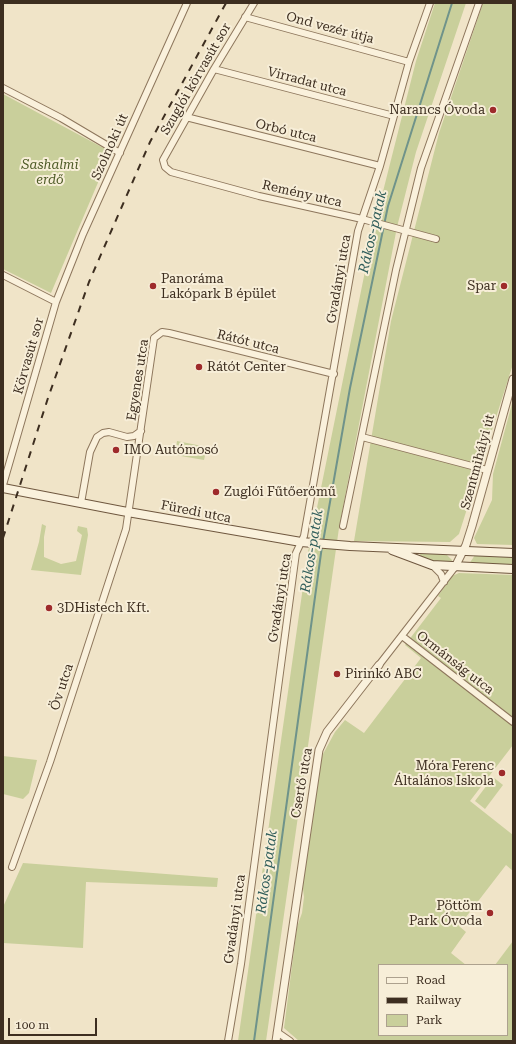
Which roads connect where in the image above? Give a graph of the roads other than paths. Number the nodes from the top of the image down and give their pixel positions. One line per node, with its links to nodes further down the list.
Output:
1 (186, 3): 11 (street, Szolnoki út)
2 (254, 3): 5 (street, Szuglói körvasút sor)
3 (430, 3): 6 (street, Gvadányi utca)
4 (479, 3): 15 (street)
5 (245, 17): 6 (street, Ond vezér útja); 7 (street, Szuglói körvasút sor)
6 (409, 62): 9 (street, Gvadányi utca)
7 (214, 69): 9 (street, Virradat utca); 10 (street, Szuglói körvasút sor)
8 (3, 88): 11 (street)
9 (394, 116): 12 (street, Gvadányi utca)
10 (186, 117): 12 (street, Orbó utca); 13 (street, Szuglói körvasút sor)
11 (120, 153): 18 (street, Szolnoki út)
12 (380, 166): 14 (street, Gvadányi utca)
13 (165, 167): 14 (street, Remény utca)
14 (362, 219): 15 (street, Remény utca); 20 (street, Gvadányi utca)
15 (406, 230): 16 (street, Remény utca); 23 (street)
16 (436, 240)
17 (3, 275): 18 (street)
18 (56, 302): 25 (street, Körvasút sor)
19 (157, 334): 20 (street, Rátót utca); 22 (street, Egyenes utca)
20 (334, 374): 29 (street, Gvadányi utca)
21 (513, 379): 24 (street, Szentmihályi út)
22 (141, 431): 26 (street, Egyenes utca); 27 (street, Egyenes utca)
23 (362, 437): 24 (street); 28 (street)
24 (487, 470): 31 (street, Szentmihályi út)
25 (3, 487): 26 (main road, Füredi utca)
26 (81, 503): 27 (main road, Füredi utca)
27 (130, 512): 29 (main road, Füredi utca); 40 (street, Öv utca)
28 (343, 526)
29 (301, 542): 30 (main road, Füredi utca); 42 (street, Gvadányi utca)
30 (385, 547): 31 (main road, Füredi utca); 33 (main road, Füredi utca)
31 (463, 551): 32 (main road, Füredi utca); 34 (street, Csertő utca)
32 (513, 553)
33 (432, 565): 34 (main road, Füredi utca); 36 (street)
34 (455, 566): 35 (main road, Füredi utca); 36 (street, Csertő utca)
35 (513, 569)
36 (444, 582): 37 (street, Csertő utca)
37 (402, 636): 38 (street, Csertő utca); 39 (street, Ormánság utca)
38 (380, 665): 41 (street, Csertő utca)
39 (513, 722)
40 (12, 867)
41 (277, 1032): 43 (street, Csertő utca); 44 (street)
42 (228, 1041)
43 (276, 1041)
44 (290, 1041)

